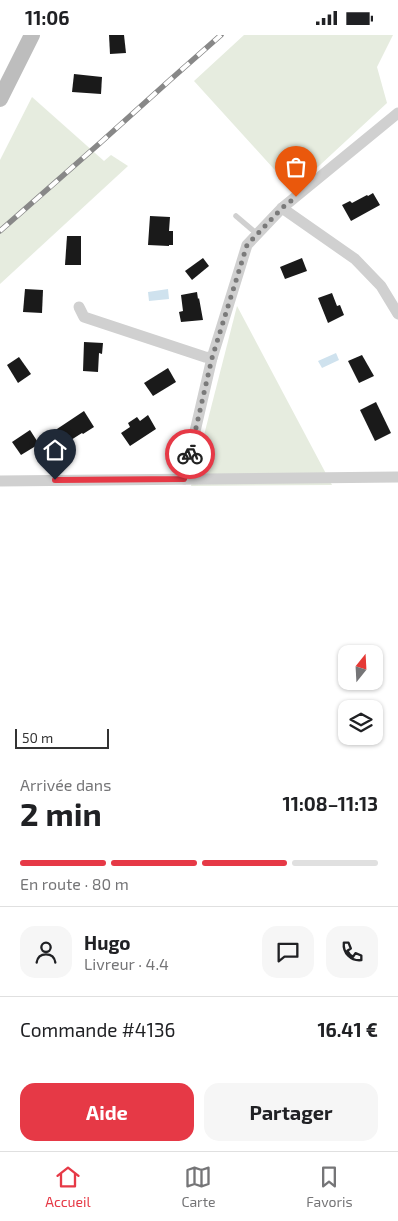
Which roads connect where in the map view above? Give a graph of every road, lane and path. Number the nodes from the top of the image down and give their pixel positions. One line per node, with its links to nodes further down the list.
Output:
1 (22, 35): 3 (main road)
2 (32, 35): 4 (main road)
3 (0, 79)
4 (0, 99)
5 (398, 113): 6 (street)
6 (282, 208): 8 (street); 10 (street)
7 (236, 217): 8 (lane)
8 (257, 234): 11 (street)
9 (79, 307): 11 (street)
10 (398, 314)
11 (212, 358): 13 (street)
12 (398, 477): 13 (street)
13 (184, 479): 14 (street)
14 (0, 481)

